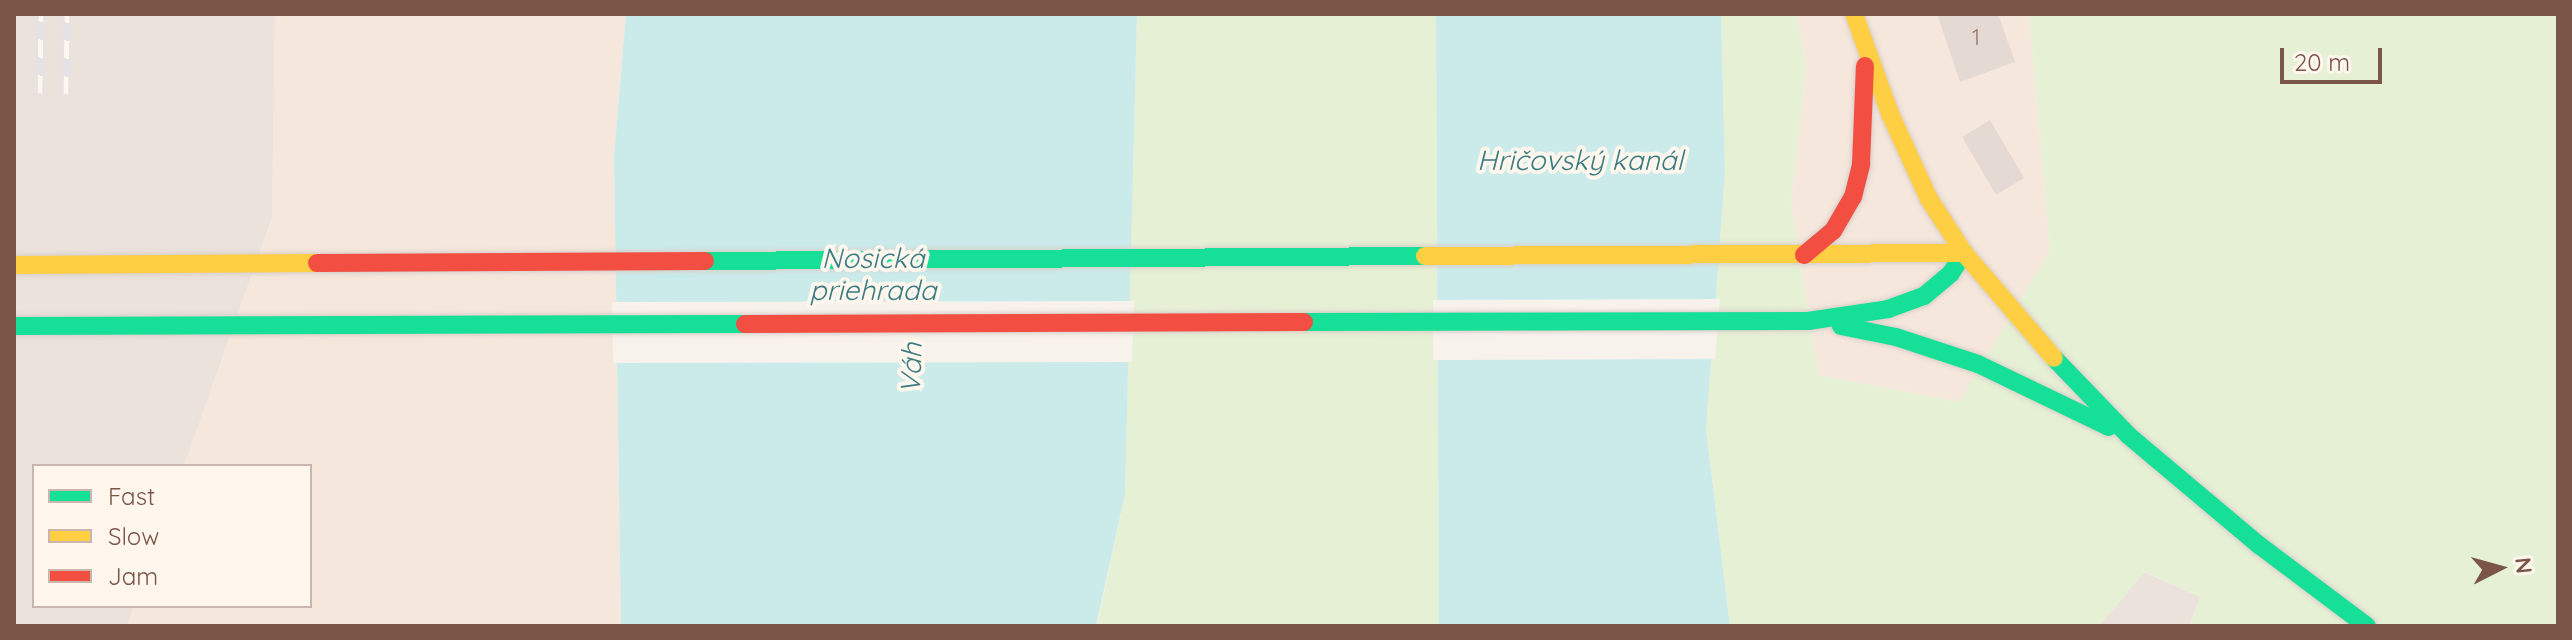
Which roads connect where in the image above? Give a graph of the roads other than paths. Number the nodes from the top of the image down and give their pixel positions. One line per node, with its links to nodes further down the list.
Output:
1 (1854, 14): 2 (main road)
2 (1865, 49): 3 (main road); 4 (main road)
3 (1964, 253): 4 (main road); 6 (main road); 8 (main road)
4 (1804, 255): 5 (main road)
5 (14, 265)
6 (1808, 321): 7 (main road); 8 (main road)
7 (14, 326)
8 (2129, 436): 9 (main road)
9 (2367, 626)

